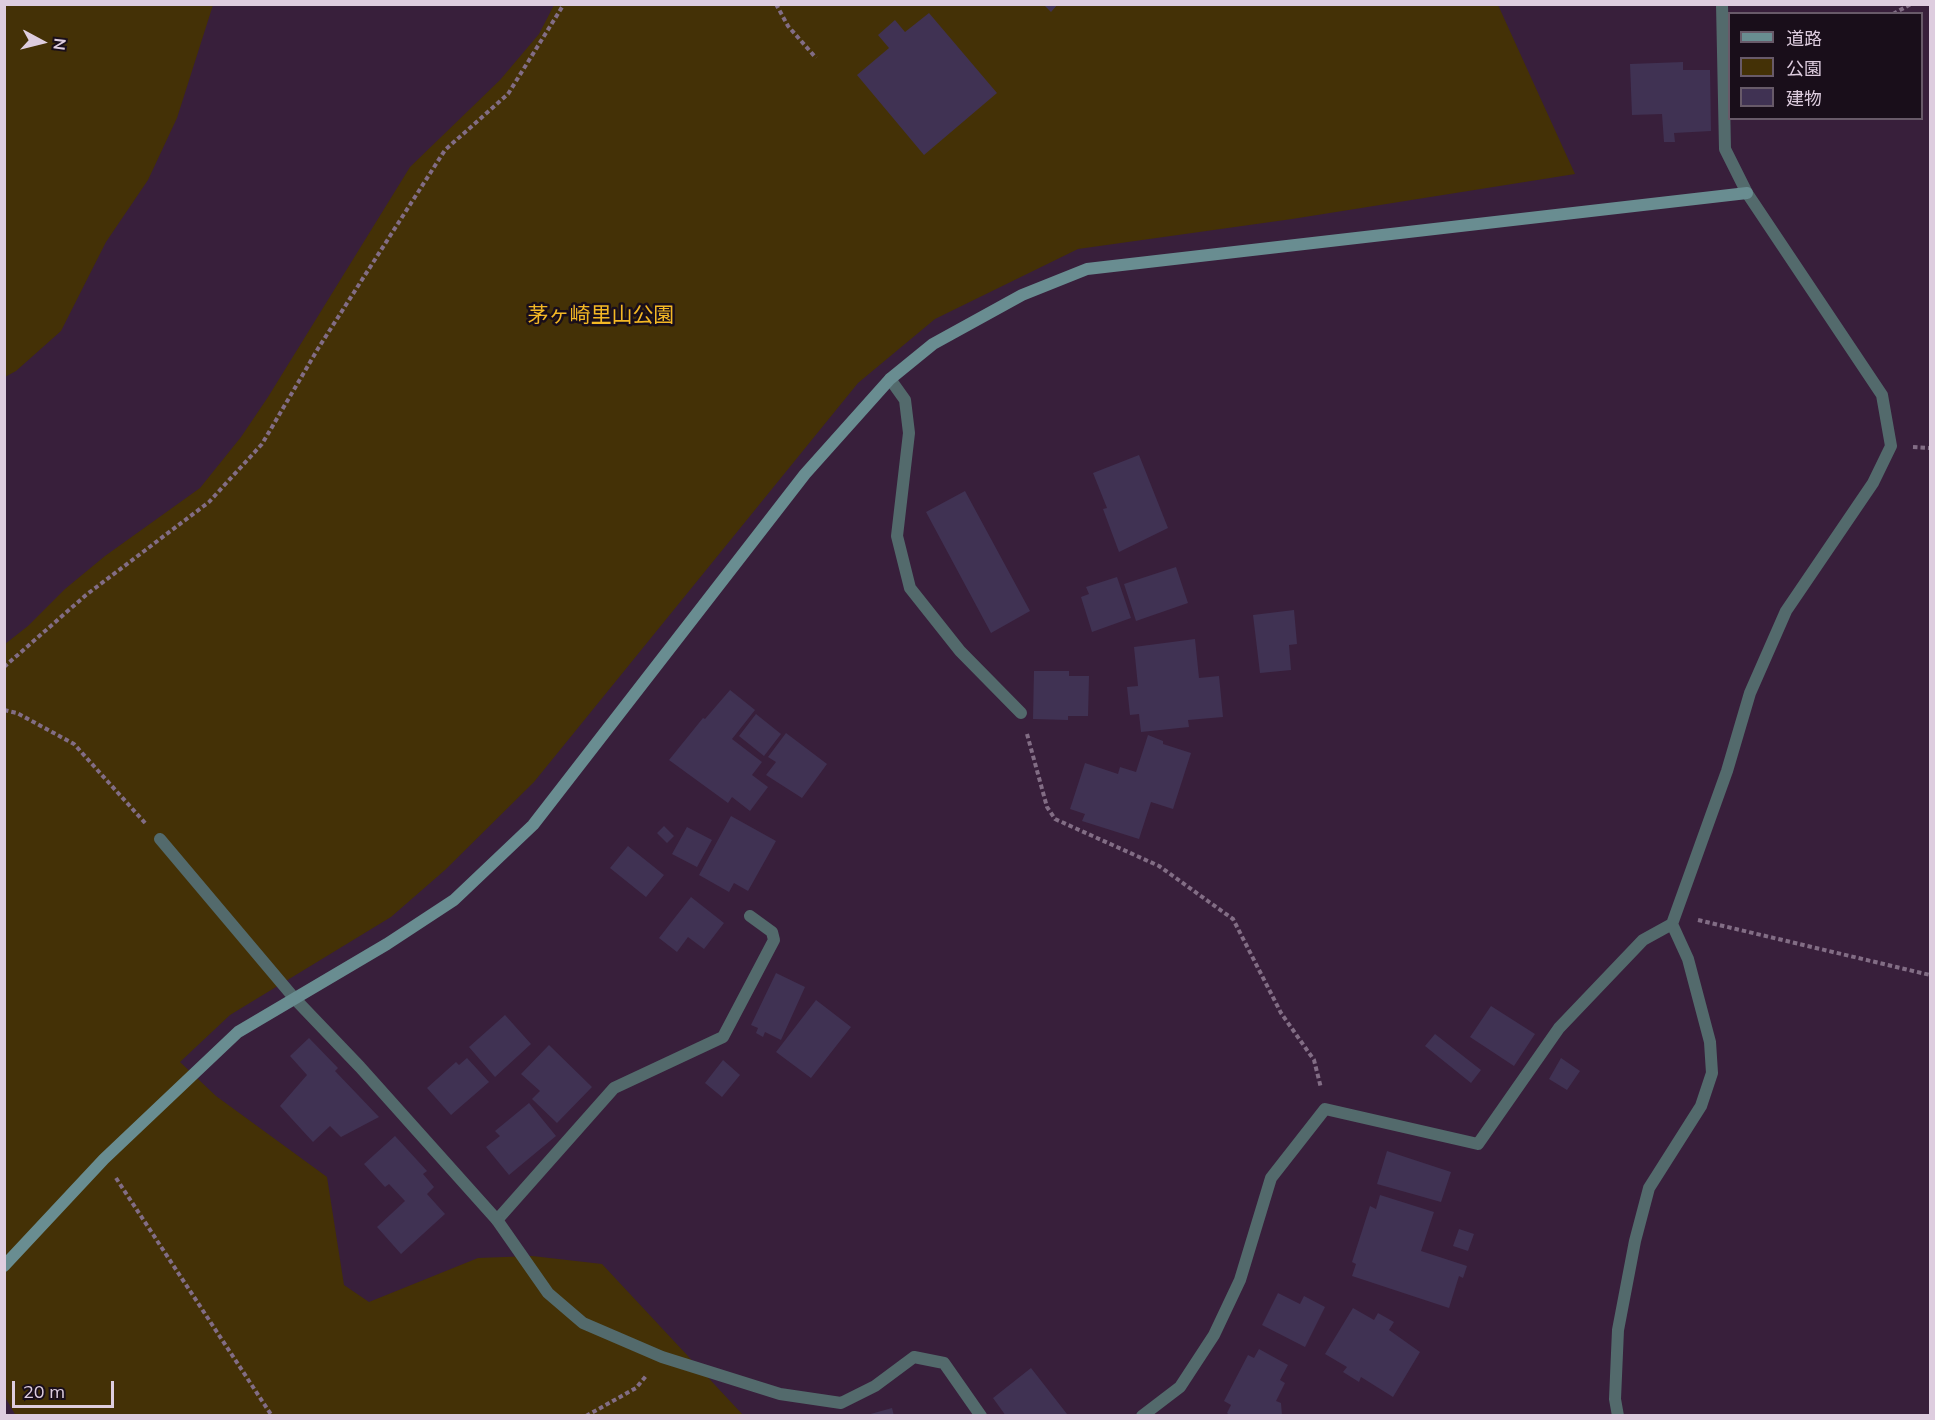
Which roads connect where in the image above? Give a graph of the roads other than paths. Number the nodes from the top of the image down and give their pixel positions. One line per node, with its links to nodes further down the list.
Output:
1 (1722, 4): 2 (street)
2 (1748, 193): 3 (street); 7 (street)
3 (890, 380): 4 (street); 8 (street)
4 (1021, 713)
5 (159, 839): 8 (street)
6 (750, 916): 9 (street)
7 (1672, 924): 12 (street); 13 (street)
8 (295, 999): 9 (street); 10 (street)
9 (497, 1220): 11 (street)
10 (4, 1266)
11 (981, 1416)
12 (1142, 1416)
13 (1618, 1416)

